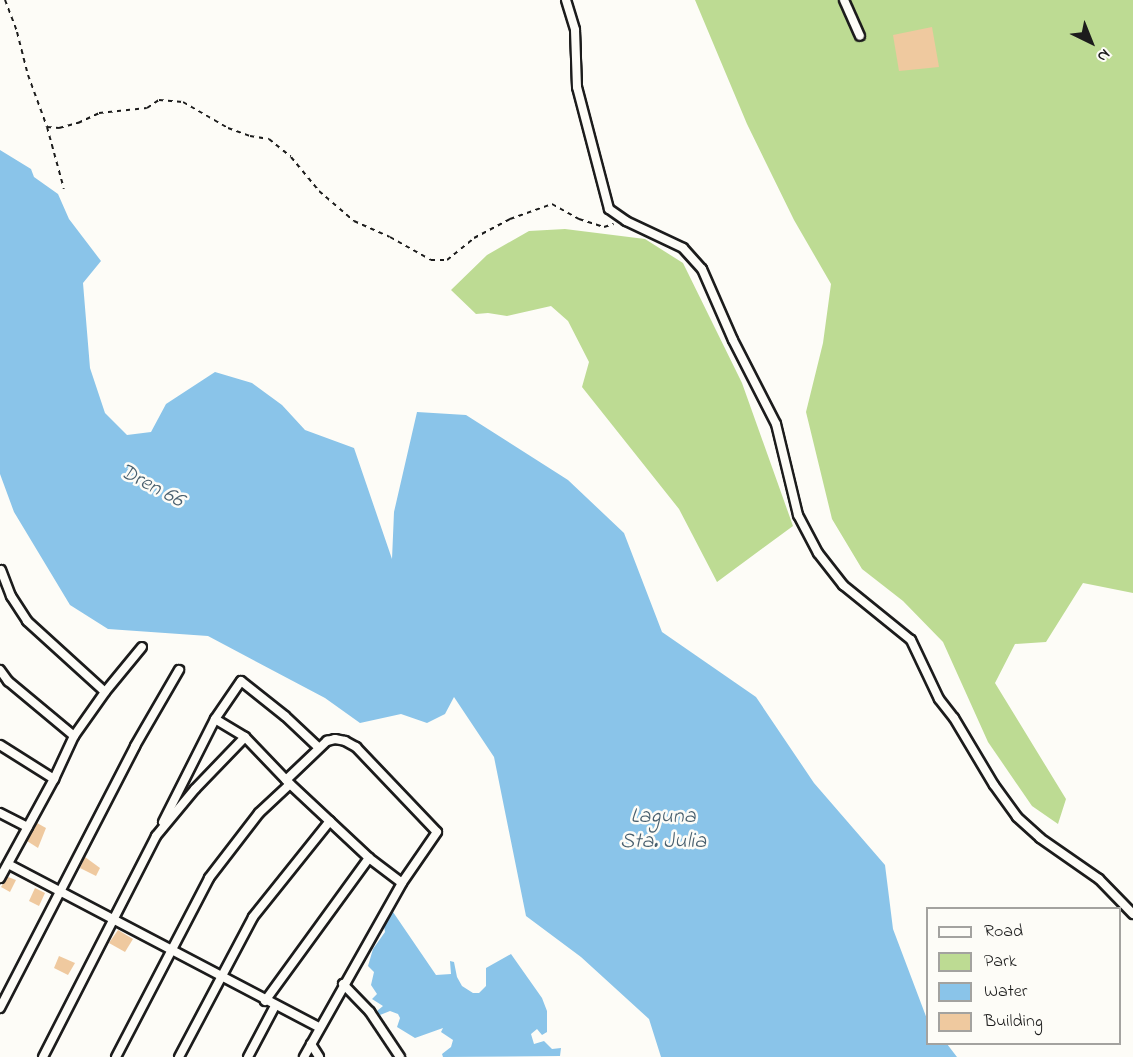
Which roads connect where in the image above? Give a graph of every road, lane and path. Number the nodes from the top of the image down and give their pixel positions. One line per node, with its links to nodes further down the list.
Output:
1 (5, 0): 5 (path)
2 (566, 0): 7 (street)
3 (844, 0): 4 (street)
4 (860, 36)
5 (47, 127): 6 (path); 7 (path)
6 (64, 189)
7 (626, 220): 29 (street)
8 (1, 570): 12 (street)
9 (142, 647): 12 (street)
10 (0, 670): 14 (street)
11 (179, 670): 28 (street)
12 (105, 692): 14 (street)
13 (215, 719): 15 (street); 17 (street); 23 (street)
14 (74, 736): 18 (street)
15 (245, 738): 19 (street); 23 (street)
16 (0, 745): 18 (street)
17 (318, 747): 19 (street); 27 (street)
18 (54, 779): 22 (street)
19 (288, 782): 21 (street); 31 (street)
20 (0, 813): 22 (street)
21 (330, 821): 24 (street); 32 (street)
22 (28, 827): 25 (street)
23 (156, 836): 30 (street)
24 (369, 858): 27 (street); 34 (street)
25 (8, 864): 26 (street); 28 (street)
26 (0, 877)
27 (402, 883): 33 (street)
28 (60, 892): 30 (street); 36 (street)
29 (1133, 914)
30 (113, 920): 31 (street); 39 (street)
31 (171, 951): 32 (street); 40 (street)
32 (220, 977): 34 (street); 41 (street)
33 (343, 984): 37 (street); 45 (street)
34 (265, 1001): 35 (street)
35 (275, 1006): 37 (street); 42 (street)
36 (0, 1008)
37 (319, 1027): 38 (street)
38 (311, 1044): 43 (street); 44 (street)
39 (44, 1057)
40 (116, 1057)
41 (179, 1057)
42 (248, 1057)
43 (304, 1057)
44 (319, 1057)
45 (400, 1057)

